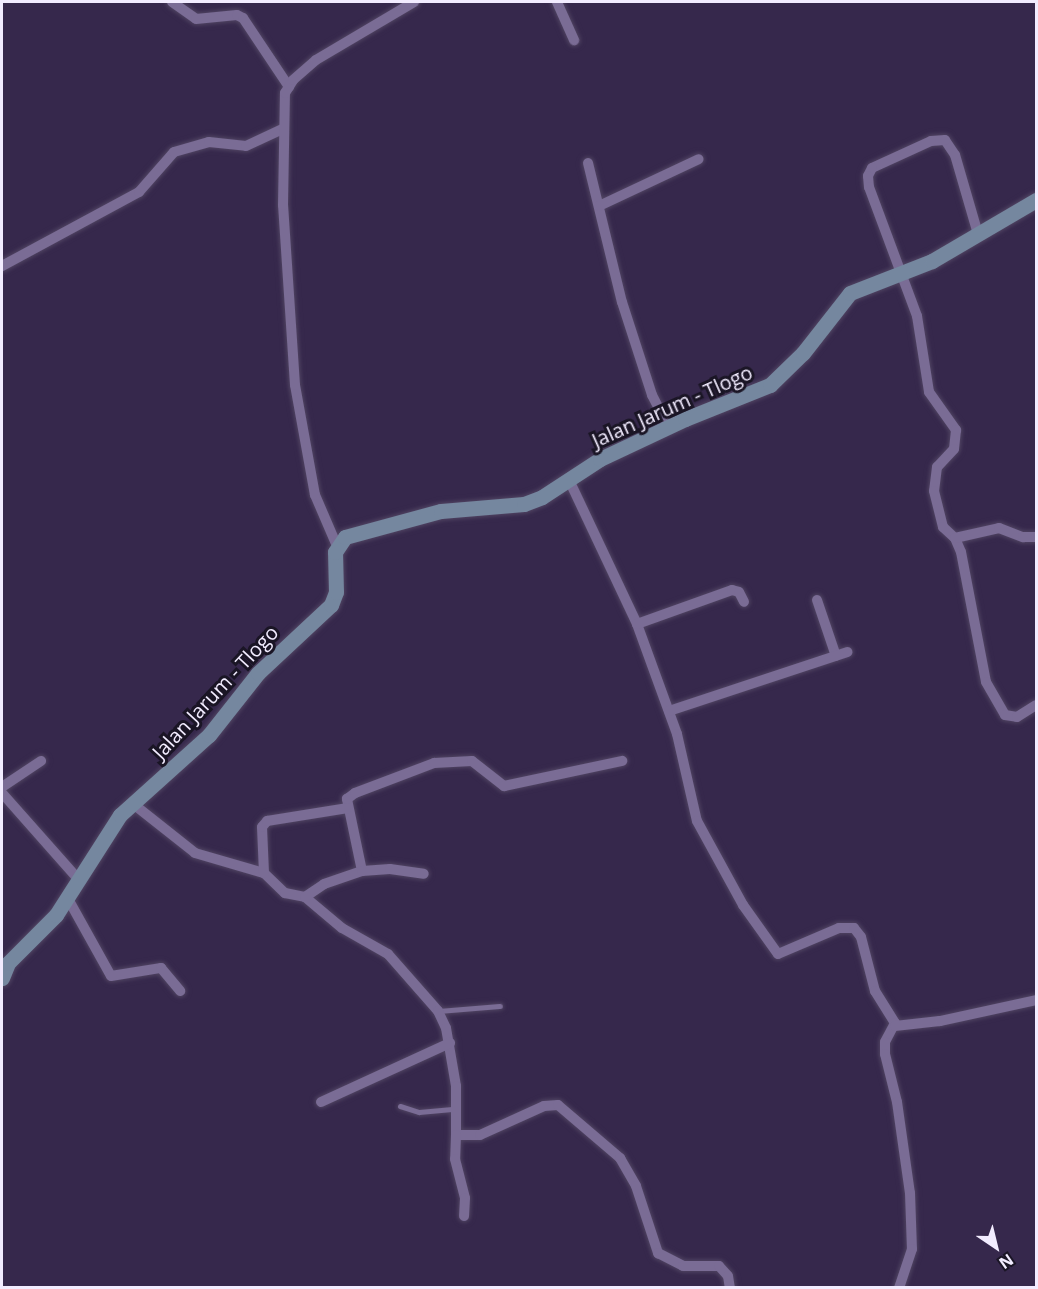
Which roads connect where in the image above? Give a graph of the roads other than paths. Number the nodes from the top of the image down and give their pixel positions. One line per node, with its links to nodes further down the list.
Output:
1 (172, 2): 5 (street)
2 (414, 2): 5 (street)
3 (557, 2): 4 (street)
4 (574, 40)
5 (289, 87): 6 (street)
6 (282, 129): 12 (street); 18 (street)
7 (699, 159): 10 (street)
8 (588, 163): 10 (street)
9 (1036, 200): 11 (street, Jalan Jarum - Tlogo)
10 (599, 206): 14 (street)
11 (978, 234): 13 (street, Jalan Jarum - Tlogo); 13 (street)
12 (2, 266)
13 (903, 275): 14 (street, Jalan Jarum - Tlogo); 17 (street)
14 (668, 427): 15 (street, Jalan Jarum - Tlogo)
15 (569, 480): 18 (street, Jalan Jarum - Tlogo); 21 (street)
16 (1036, 537): 17 (street)
17 (955, 538): 22 (street)
18 (337, 546): 29 (street, Jalan Jarum - Tlogo)
19 (817, 600): 23 (street)
20 (744, 602): 21 (street)
21 (637, 624): 23 (street)
22 (1036, 705)
23 (669, 711): 42 (street)
24 (41, 760): 26 (street)
25 (622, 761): 30 (street)
26 (2, 786)
27 (2, 793): 28 (street)
28 (6, 801): 34 (street)
29 (132, 803): 32 (street); 34 (street, Jalan Jarum - Tlogo)
30 (348, 808): 31 (street); 32 (street)
31 (362, 871): 33 (street); 36 (street)
32 (264, 873): 36 (street)
33 (424, 873)
34 (78, 879): 35 (street, Jalan Jarum - Tlogo)
35 (68, 897): 37 (street, Jalan Jarum - Tlogo); 38 (street)
36 (305, 897): 41 (street)
37 (2, 972)
38 (180, 991)
39 (1036, 1000): 42 (street)
40 (500, 1006): 41 (lane)
41 (438, 1011): 43 (street)
42 (894, 1026): 50 (street)
43 (450, 1043): 44 (street); 46 (street)
44 (321, 1102)
45 (400, 1106): 46 (lane)
46 (455, 1109): 47 (street)
47 (456, 1135): 48 (street); 49 (street)
48 (464, 1216)
49 (730, 1287)
50 (899, 1287)

